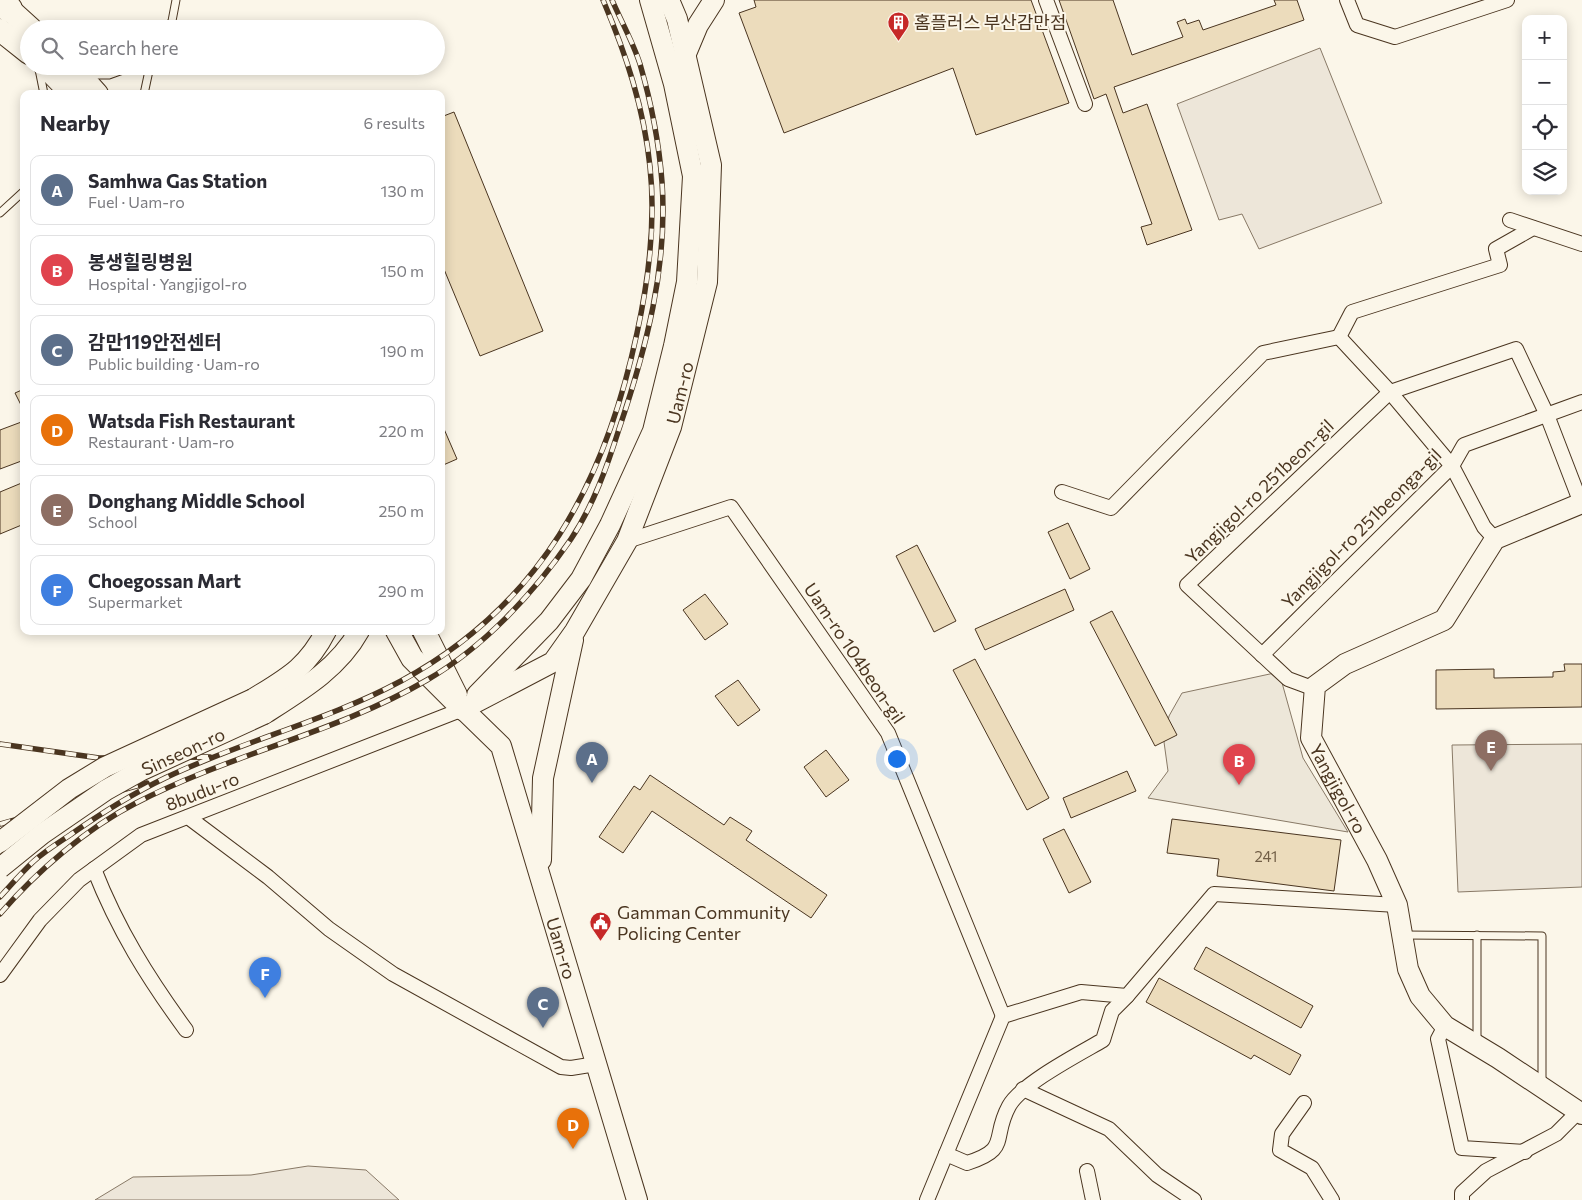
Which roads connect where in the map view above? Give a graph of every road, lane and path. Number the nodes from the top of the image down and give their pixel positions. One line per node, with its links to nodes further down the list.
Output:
1 (176, 0): 8 (lane)
2 (714, 0): 11 (main road)
3 (1046, 0): 19 (street)
4 (1347, 0): 5 (street)
5 (1507, 0)
6 (658, 1): 11 (main road, Uam-ro); 42 (main road, Uam-ro)
7 (3, 14): 9 (main road); 10 (main road)
8 (172, 20)
9 (20, 23)
10 (20, 40)
11 (684, 56): 33 (main road, Uam-ro)
12 (40, 75): 16 (lane)
13 (109, 75): 15 (lane)
14 (148, 75): 18 (lane)
15 (75, 78): 17 (main road)
16 (43, 90)
17 (92, 90)
18 (145, 90)
19 (1085, 104)
20 (20, 195): 21 (lane)
21 (0, 213)
22 (1510, 220): 23 (street)
23 (1533, 228): 24 (street); 25 (street)
24 (1582, 244)
25 (1339, 337): 26 (street); 30 (street)
26 (1390, 392): 28 (street, Yangjigol-ro 251beon-gil); 29 (street); 39 (street, Yangjigol-ro 251beon-gil)
27 (1582, 402): 28 (street, Yangjigol-ro 251beonga-gil)
28 (1547, 415): 29 (street, Yangjigol-ro 251beonga-gil); 31 (street)
29 (1452, 466): 32 (street); 39 (street, Yangjigol-ro 251beonga-gil)
30 (1062, 492)
31 (1582, 504): 32 (main road)
32 (1495, 539): 40 (main road)
33 (626, 541): 34 (main road, Uam-ro); 53 (street, Uam-ro 104beon-gil)
34 (575, 631): 42 (main road, Uam-ro); 47 (main road)
35 (324, 635): 41 (main road, Sinseon-ro)
36 (356, 635): 41 (main road, Sinseon-ro)
37 (399, 635): 42 (main road)
38 (426, 635): 42 (main road)
39 (1262, 655): 40 (street, Yangjigol-ro 251beon-gil)
40 (1315, 690): 48 (main road, Yangjigol-ro)
41 (259, 706): 44 (main road, Sinseon-ro, bridge); 45 (main road, Sinseon-ro, bridge)
42 (463, 709): 43 (street, 8budu-ro); 47 (main road, Uam-ro)
43 (188, 816): 46 (street, 8budu-ro); 57 (street)
44 (0, 842)
45 (0, 868)
46 (94, 869): 51 (street, 8budu-ro); 55 (street)
47 (541, 877): 57 (main road, Uam-ro)
48 (1397, 905): 49 (main road, Yangjigol-ro); 52 (street)
49 (1401, 935): 50 (lane); 54 (main road, Yangjigol-ro)
50 (1477, 935): 56 (lane); 58 (lane)
51 (0, 975)
52 (1127, 996): 53 (street); 59 (street)
53 (1003, 1016): 63 (street)
54 (1445, 1026): 56 (main road, Yangjigol-ro); 62 (street)
55 (186, 1030)
56 (1476, 1045): 58 (main road, Yangjigol-ro)
57 (596, 1064): 65 (main road, Uam-ro)
58 (1542, 1087): 61 (main road, Yangjigol-ro)
59 (1023, 1089): 63 (street); 68 (street)
60 (1304, 1103): 69 (street)
61 (1581, 1111): 62 (street, Yangjigol-ro)
62 (1525, 1152): 70 (street, Yangjigol-ro)
63 (946, 1154): 66 (street)
64 (1087, 1171): 67 (street)
65 (637, 1200)
66 (926, 1200)
67 (1093, 1200)
68 (1194, 1200)
69 (1332, 1200)
70 (1462, 1200)

